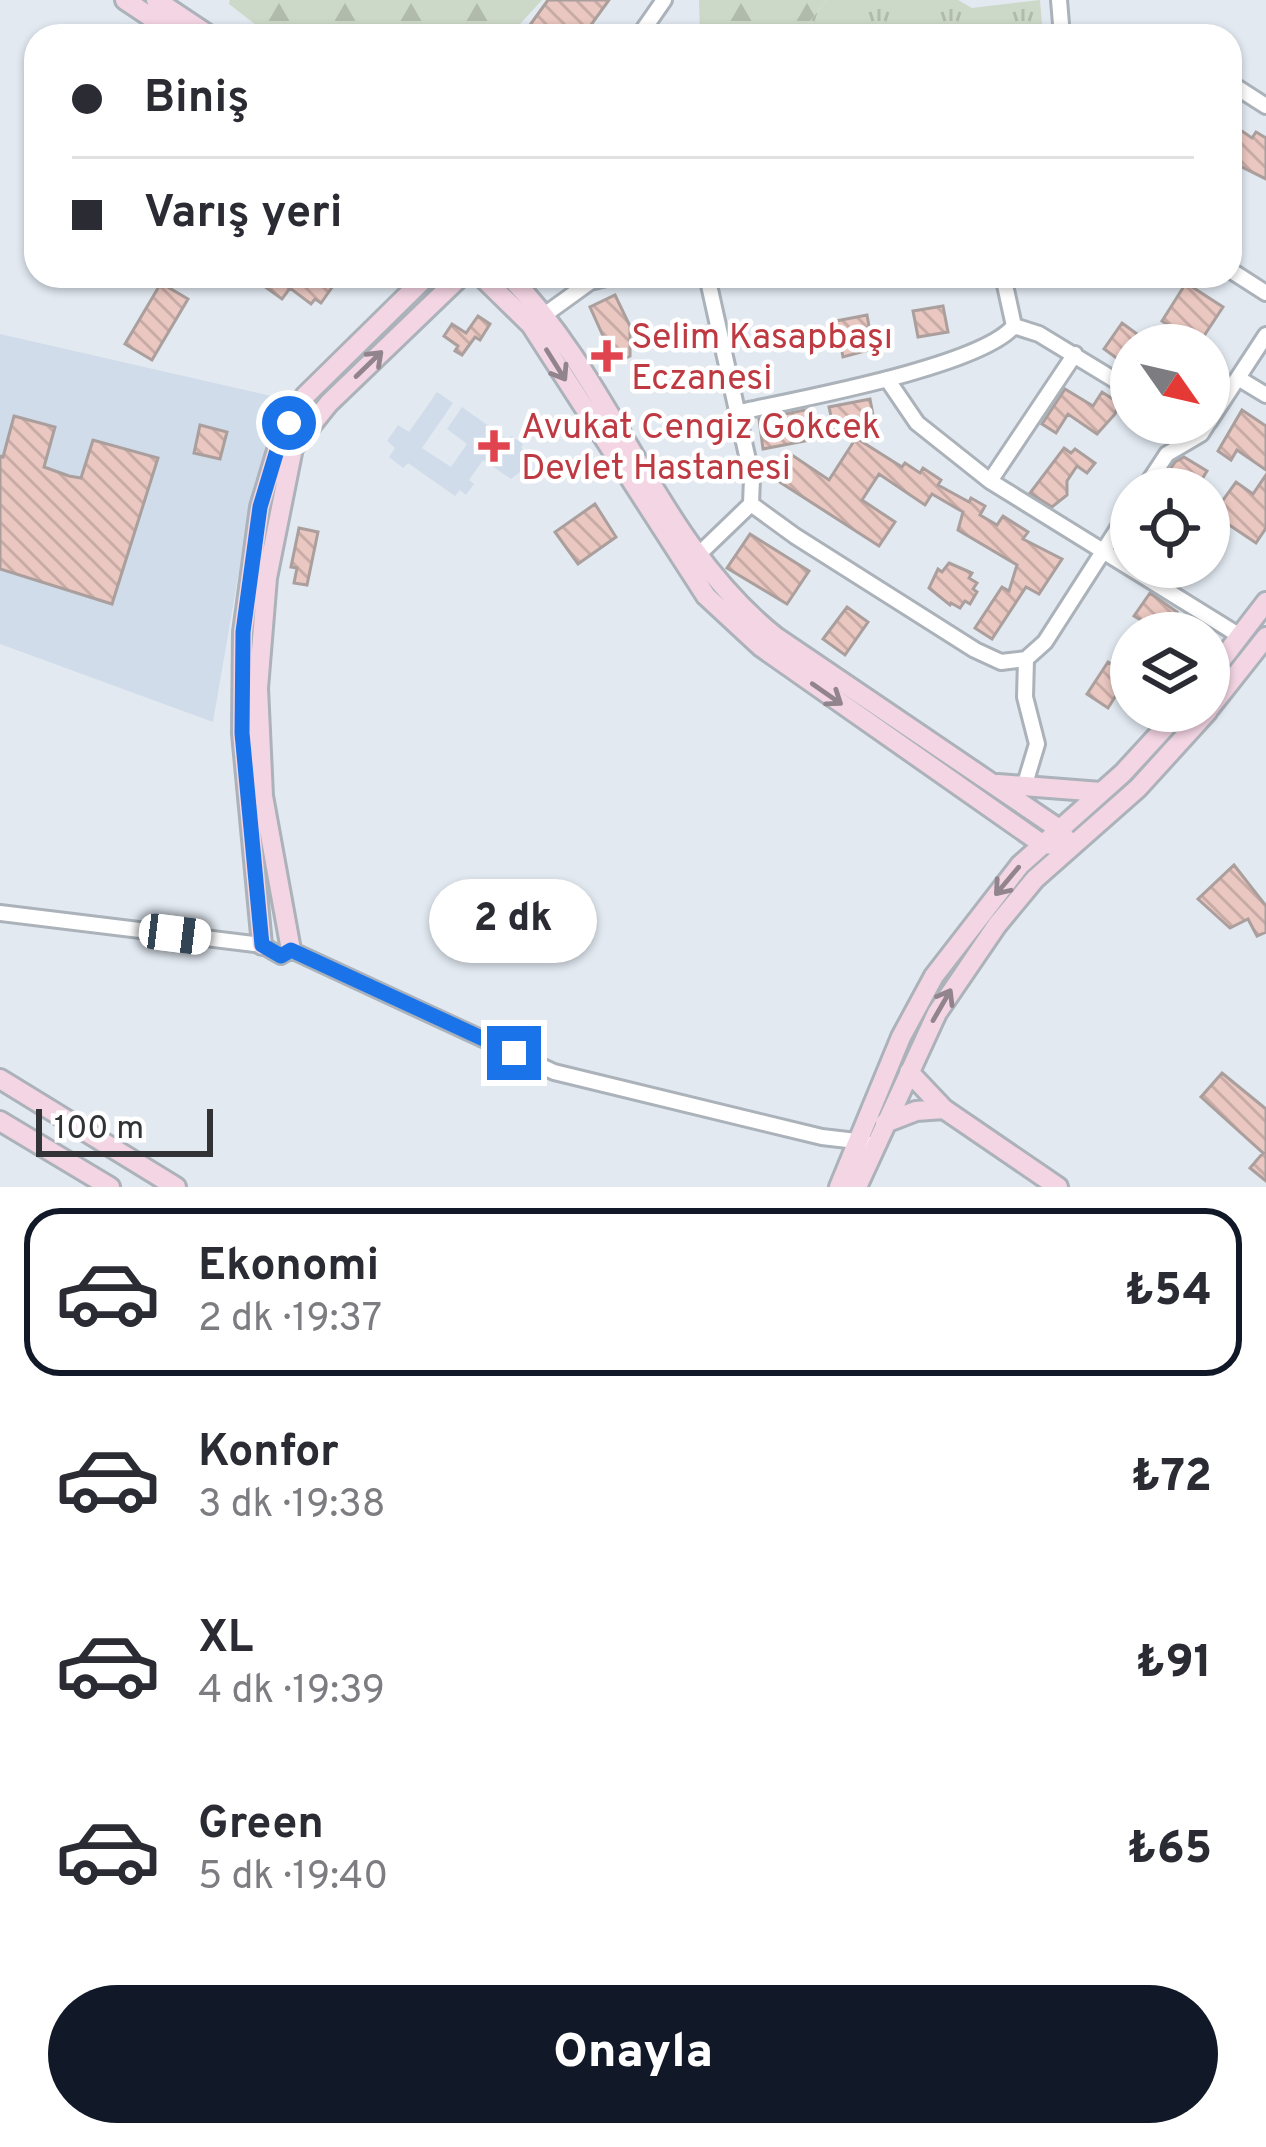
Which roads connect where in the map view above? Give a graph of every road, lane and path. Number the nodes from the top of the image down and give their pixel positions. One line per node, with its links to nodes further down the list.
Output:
1 (125, 0): 3 (street)
2 (156, 0): 4 (street)
3 (161, 24)
4 (192, 24)
5 (411, 288): 44 (street)
6 (448, 288): 45 (street, one-way to 6)
7 (497, 288): 12 (street)
8 (516, 288): 12 (street)
9 (580, 288): 12 (street)
10 (709, 288): 21 (street)
11 (1006, 288): 13 (street)
12 (538, 319): 28 (street); 41 (street, one-way to 41)
13 (1014, 326): 15 (street); 18 (street)
14 (1266, 335): 17 (street)
15 (1075, 354): 16 (street); 24 (street)
16 (1110, 376)
17 (1238, 378): 19 (street); 20 (street)
18 (887, 380): 21 (street); 24 (street)
19 (1230, 390)
20 (1266, 395)
21 (735, 413): 25 (street)
22 (1181, 444): 23 (street)
23 (1158, 468)
24 (990, 481): 27 (street)
25 (751, 504): 28 (street); 33 (street)
26 (1110, 538): 27 (street)
27 (1102, 550): 30 (street); 33 (street)
28 (698, 555): 37 (street)
29 (1266, 602): 30 (street)
30 (1240, 636): 32 (street)
31 (1266, 637): 34 (street)
32 (1230, 649)
33 (1026, 659): 38 (street)
34 (1230, 682)
35 (1160, 732): 39 (street)
36 (1188, 732): 42 (street)
37 (990, 783): 38 (street); 40 (street)
38 (1024, 787): 39 (street)
39 (1101, 792): 40 (street)
40 (1059, 829): 41 (street); 42 (street)
41 (1042, 844): 42 (street); 51 (street, one-way to 51)
42 (1071, 846): 46 (street, one-way to 42)
43 (0, 913): 44 (street)
44 (262, 945): 45 (street)
45 (291, 950): 51 (street)
46 (909, 1072): 48 (street); 50 (street)
47 (0, 1079): 53 (street)
48 (944, 1109): 50 (street); 56 (street)
49 (0, 1121): 52 (street)
50 (885, 1123): 51 (street)
51 (866, 1143): 54 (street); 55 (street)
52 (110, 1187)
53 (176, 1187)
54 (839, 1187)
55 (857, 1187)
56 (1058, 1187)

